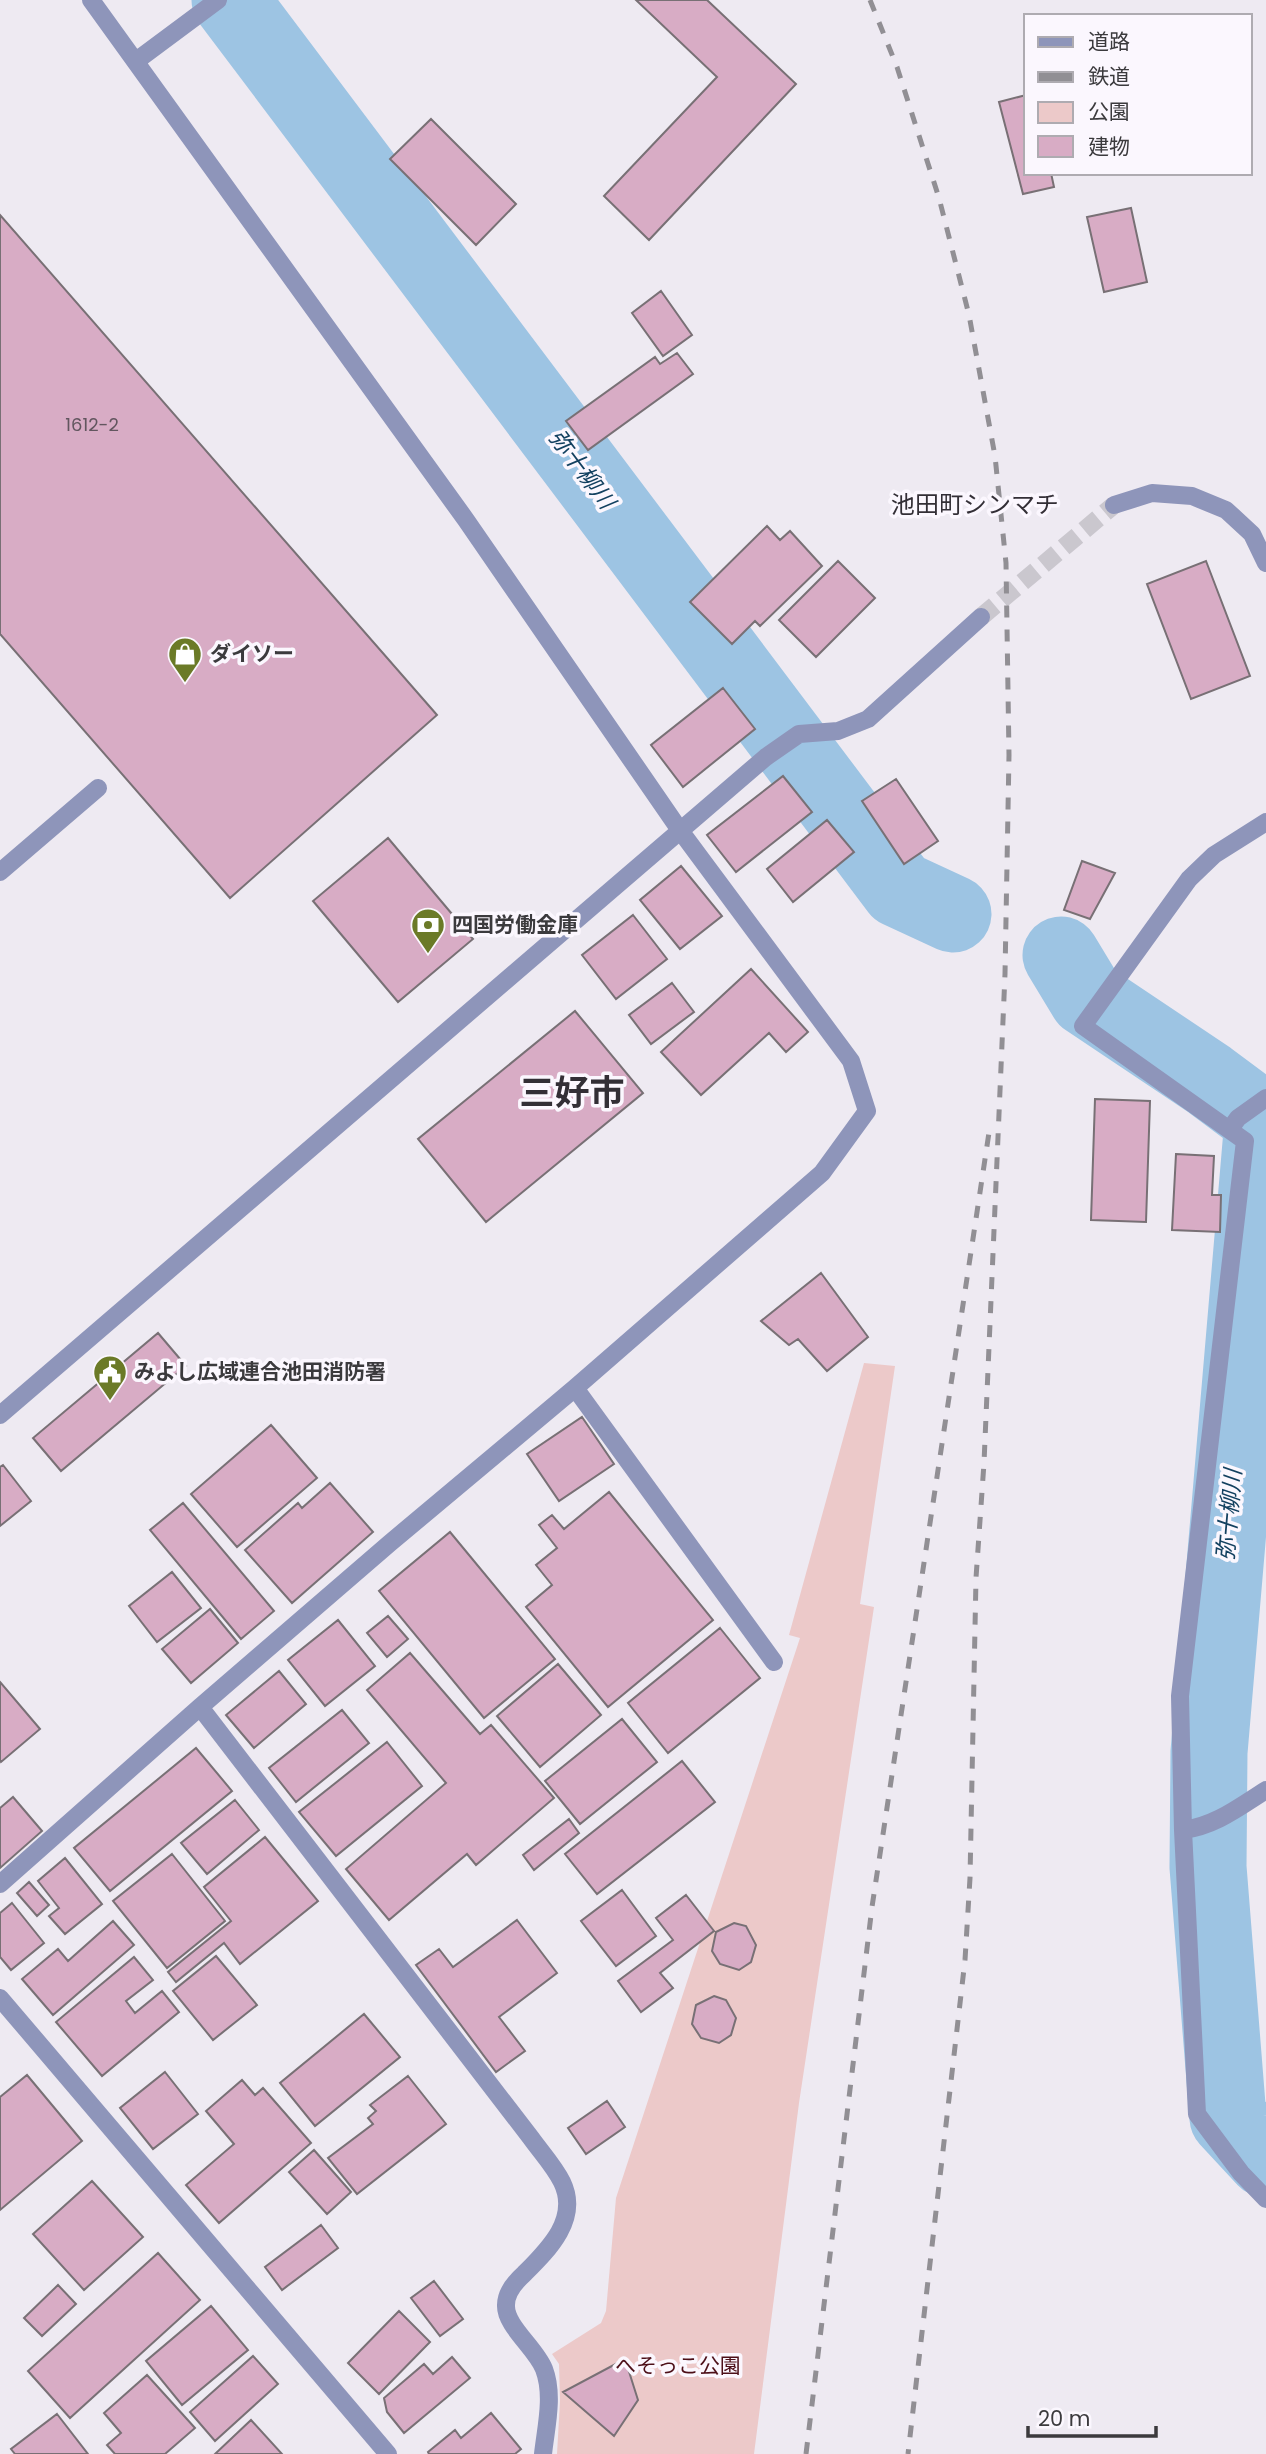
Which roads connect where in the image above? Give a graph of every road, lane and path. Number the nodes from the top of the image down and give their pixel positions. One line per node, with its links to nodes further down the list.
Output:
1 (91, 0): 3 (street)
2 (214, 3): 3 (street)
3 (136, 61): 9 (street)
4 (1114, 505): 5 (street)
5 (1266, 563)
6 (981, 617): 9 (street)
7 (98, 788): 10 (street)
8 (1266, 822): 12 (street)
9 (679, 829): 13 (street); 14 (street)
10 (0, 872)
11 (1264, 1098): 12 (street)
12 (1234, 1123): 18 (street)
13 (575, 1388): 15 (street); 16 (street)
14 (0, 1415)
15 (774, 1662)
16 (200, 1707): 19 (street); 23 (street)
17 (1266, 1790): 18 (street)
18 (1189, 1829): 21 (street)
19 (0, 1885)
20 (0, 1998): 22 (street)
21 (1266, 2199)
22 (388, 2454)
23 (542, 2454)

